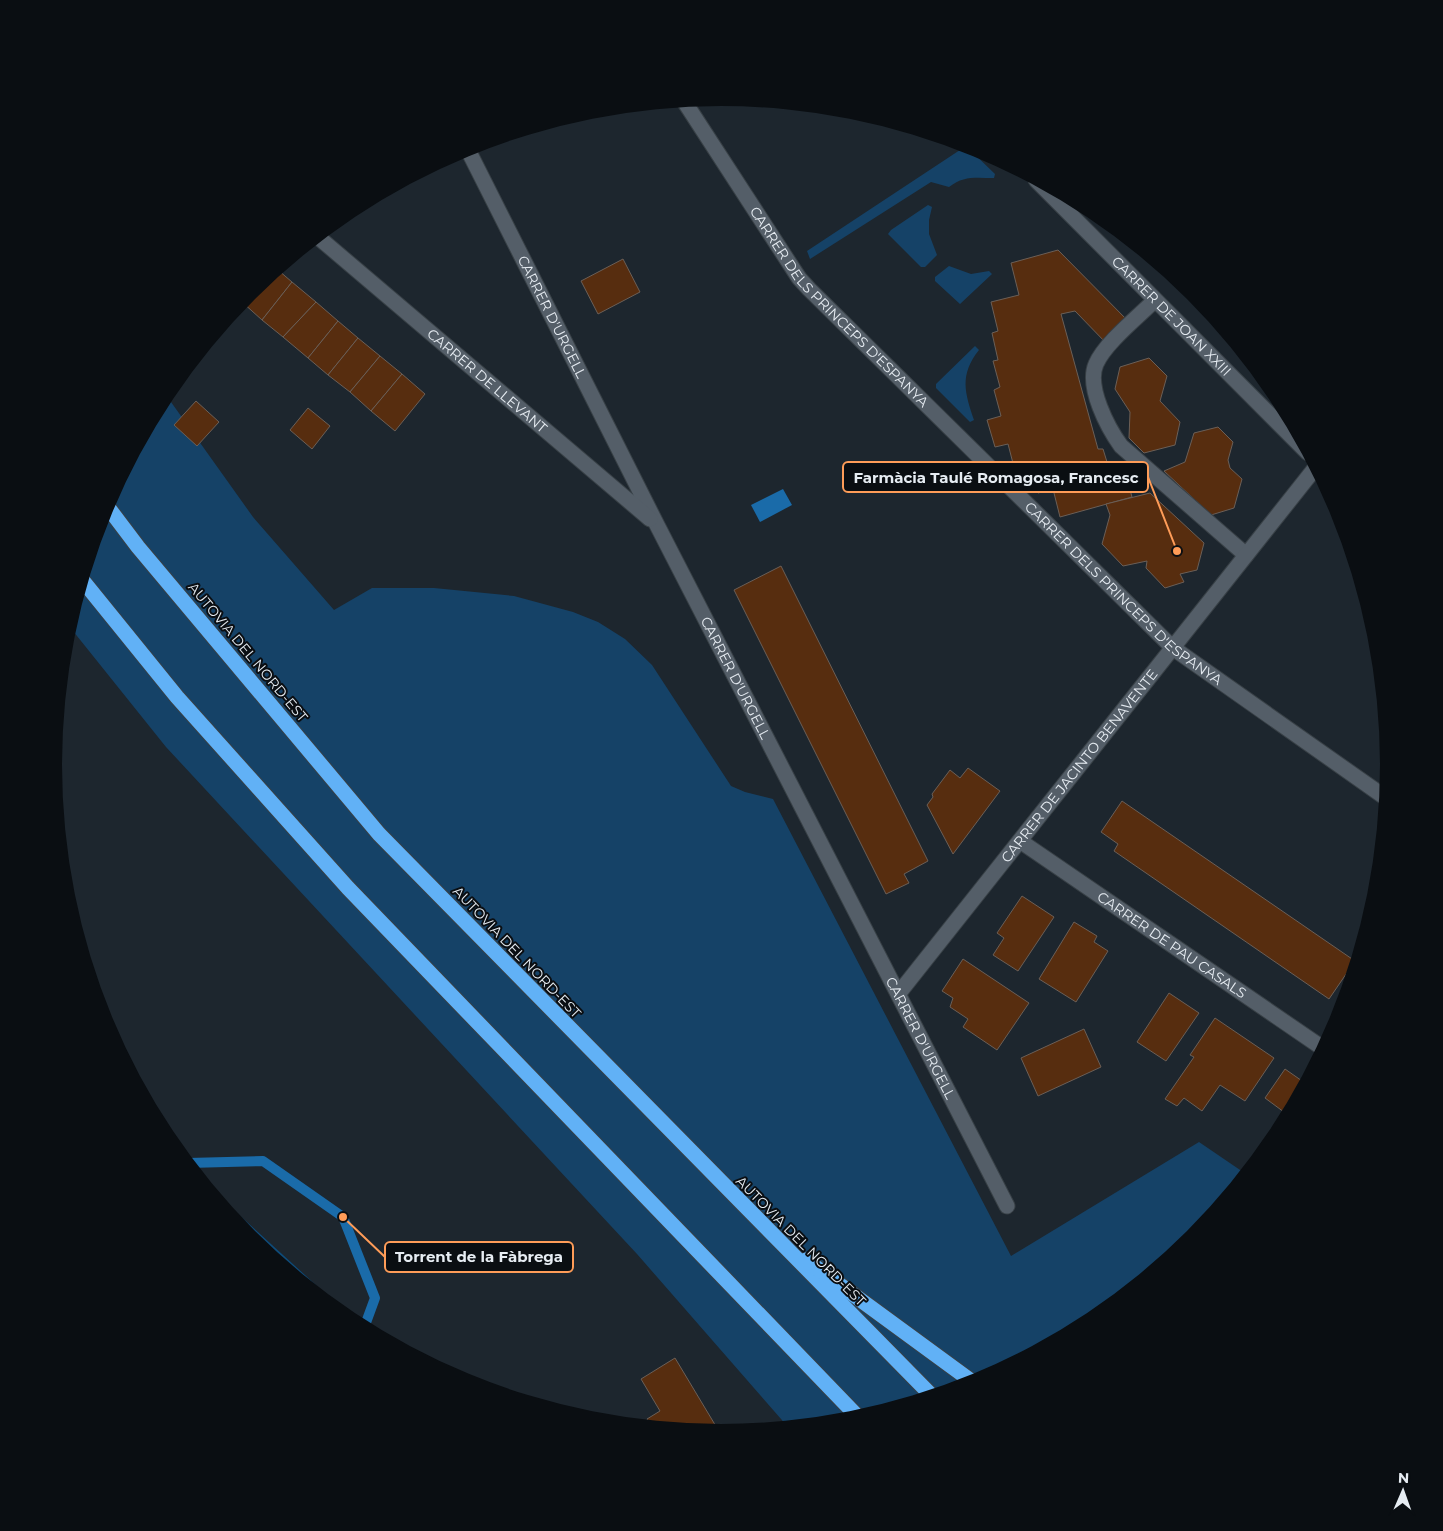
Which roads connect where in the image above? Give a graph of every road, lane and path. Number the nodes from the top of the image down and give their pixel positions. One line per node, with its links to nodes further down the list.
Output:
1 (688, 108): 12 (street, CARRER DELS PRINCEPS D'ESPANYA)
2 (471, 156): 9 (street, CARRER D'URGELL)
3 (1051, 195): 5 (street, CARRER DE JOAN XXIII)
4 (323, 241): 9 (street, CARRER DE LLEVANT)
5 (1155, 300): 6 (street, CARRER DE JOAN XXIII); 10 (street)
6 (1293, 438)
7 (1312, 472): 10 (street, CARRER DE JACINTO BENAVENTE)
8 (113, 514): 18 (highway, AUTOVIA DEL NORD-EST)
9 (656, 525): 15 (street, CARRER D'URGELL)
10 (1246, 555): 12 (street, CARRER DE JACINTO BENAVENTE)
11 (87, 587): 19 (highway)
12 (1173, 648): 13 (street, CARRER DELS PRINCEPS D'ESPANYA); 14 (street, CARRER DE JACINTO BENAVENTE)
13 (1379, 793)
14 (1020, 842): 15 (street, CARRER DE JACINTO BENAVENTE); 16 (street, CARRER DE PAU CASALS)
15 (899, 993): 17 (street, CARRER D'URGELL)
16 (1318, 1045)
17 (1007, 1206)
18 (771, 1234): 20 (highway); 21 (highway, AUTOVIA DEL NORD-EST)
19 (809, 1368): 22 (highway); 23 (highway)
20 (966, 1377)
21 (928, 1392)
22 (852, 1411)
23 (843, 1413)

